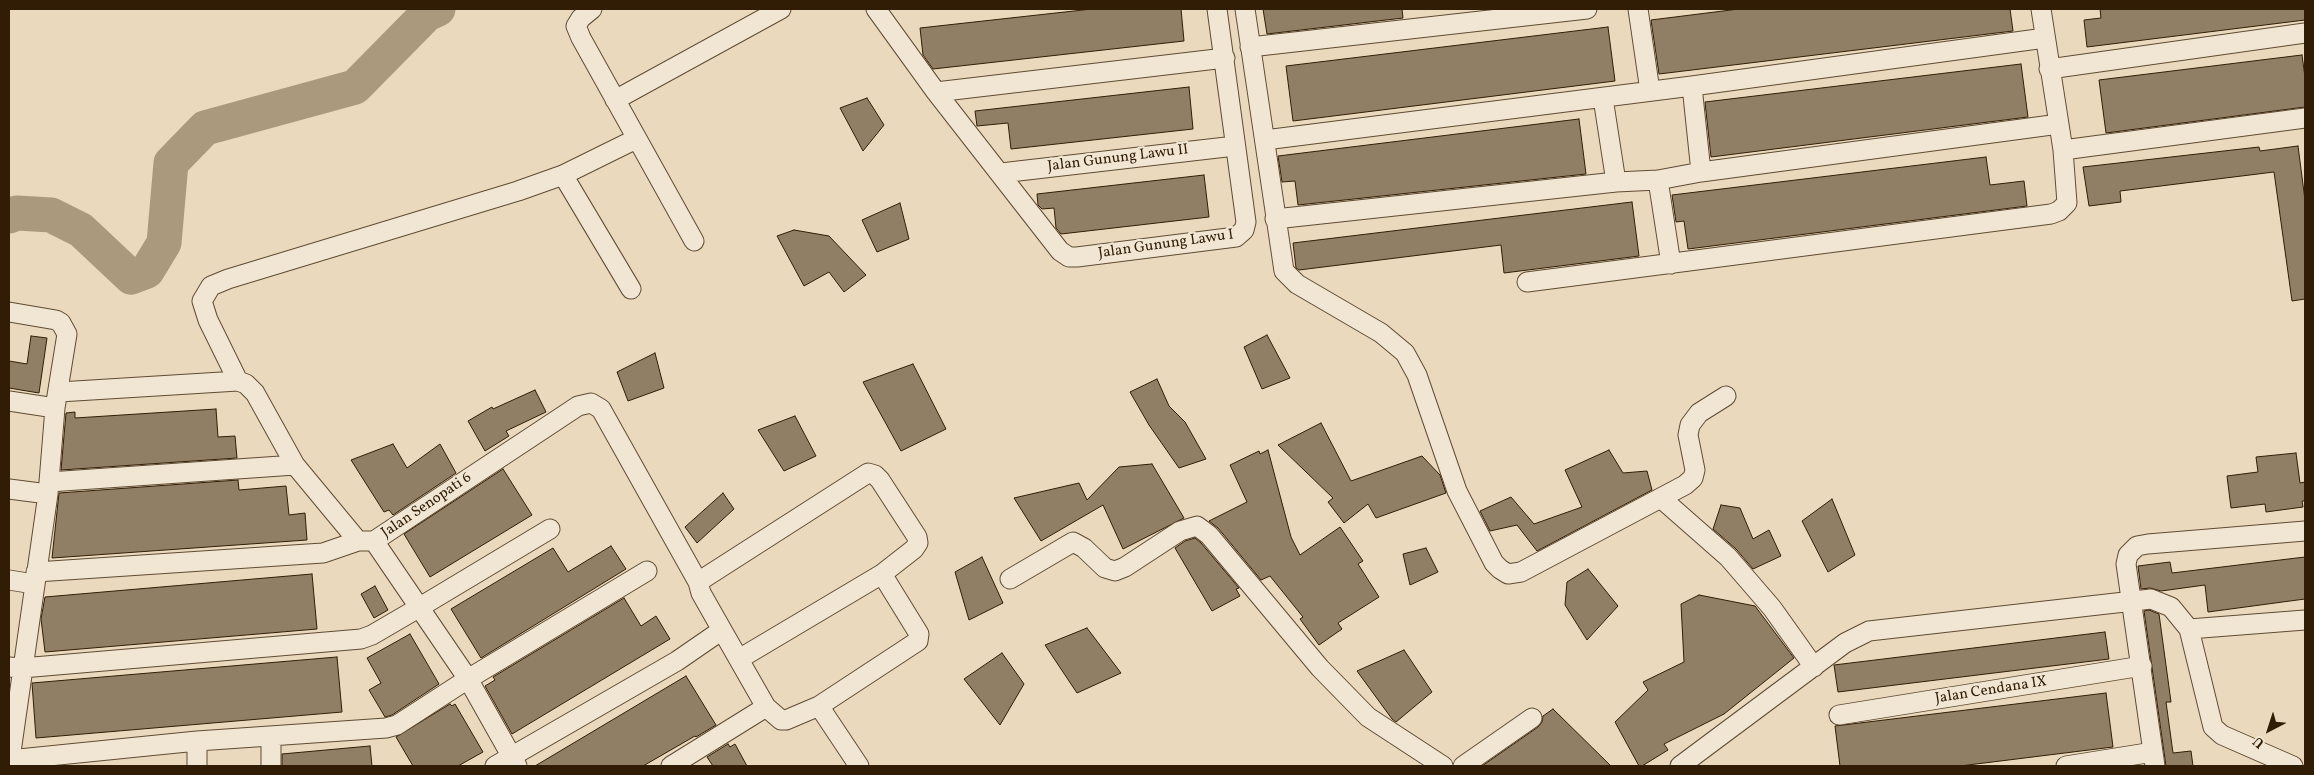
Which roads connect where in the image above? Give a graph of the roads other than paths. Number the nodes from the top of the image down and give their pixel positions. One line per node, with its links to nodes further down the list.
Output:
1 (592, 9): 18 (street)
2 (781, 9): 18 (street)
3 (876, 9): 16 (street)
4 (1217, 9): 12 (street)
5 (1245, 9): 11 (street)
6 (1587, 9): 11 (street)
7 (1638, 9): 15 (street)
8 (2041, 9): 10 (street)
9 (2305, 33): 13 (street)
10 (2045, 38): 13 (street); 14 (street)
11 (1250, 47): 22 (street)
12 (1225, 58): 16 (street); 23 (street)
13 (2049, 69): 20 (street)
14 (1692, 86): 15 (street); 25 (street)
15 (1650, 91): 17 (street)
16 (936, 92): 26 (street)
17 (1603, 98): 22 (street); 29 (street)
18 (615, 100): 21 (street)
19 (2305, 118): 24 (street)
20 (2059, 124): 24 (street); 25 (street)
21 (636, 138): 27 (street); 31 (street)
22 (1265, 140): 30 (street)
23 (1235, 146): 26 (street, Jalan Gunung Lawu II); 26 (street, Jalan Gunung Lawu I)
24 (2063, 150): 32 (street)
25 (1701, 172): 28 (street)
26 (1001, 173)
27 (563, 175): 34 (street); 36 (street)
28 (1658, 180): 29 (street); 32 (street)
29 (1616, 182): 30 (street)
30 (1275, 219): 43 (street)
31 (694, 241)
32 (1671, 264): 33 (street)
33 (1527, 282)
34 (631, 289)
35 (9, 312): 38 (street)
36 (238, 381): 38 (street); 40 (street)
37 (1726, 396): 43 (street)
38 (57, 400): 39 (street); 41 (street)
39 (9, 401)
40 (295, 465): 41 (street); 46 (street)
41 (48, 488): 42 (street); 49 (street)
42 (9, 489)
43 (1662, 499): 60 (street)
44 (550, 529): 54 (street)
45 (2305, 531): 53 (street)
46 (366, 541): 49 (street, Jalan Senopati 6); 52 (street, Jalan Senopati 6); 54 (street)
47 (647, 571): 62 (street)
48 (882, 574): 52 (street); 58 (street); 63 (street)
49 (35, 578): 51 (street, Jalan Senopati 6); 61 (street)
50 (1010, 579): 77 (street)
51 (9, 580)
52 (698, 582): 57 (street, Jalan Senopati 6)
53 (2132, 601): 56 (street); 59 (street); 60 (street)
54 (420, 607): 61 (street); 62 (street)
55 (2305, 620): 56 (street)
56 (2189, 629): 81 (street)
57 (722, 630): 58 (street, Jalan Senopati 6); 70 (street)
58 (739, 660): 64 (street, Jalan Senopati 6)
59 (2142, 666): 65 (street, Jalan Cendana IX); 69 (street)
60 (1814, 667): 79 (street)
61 (15, 668): 71 (street)
62 (468, 679): 67 (street); 70 (street)
63 (819, 706): 64 (street); 76 (street)
64 (766, 707): 75 (street)
65 (1839, 715)
66 (1532, 718): 78 (street)
67 (271, 736): 68 (street); 73 (street)
68 (197, 741): 71 (street); 72 (street)
69 (2154, 759): 80 (street)
70 (514, 761): 74 (street)
71 (9, 762)
72 (197, 766)
73 (271, 766)
74 (495, 766)
75 (671, 766)
76 (859, 766)
77 (1443, 766)
78 (1462, 766)
79 (1680, 766)
80 (2066, 766)
81 (2292, 766)

